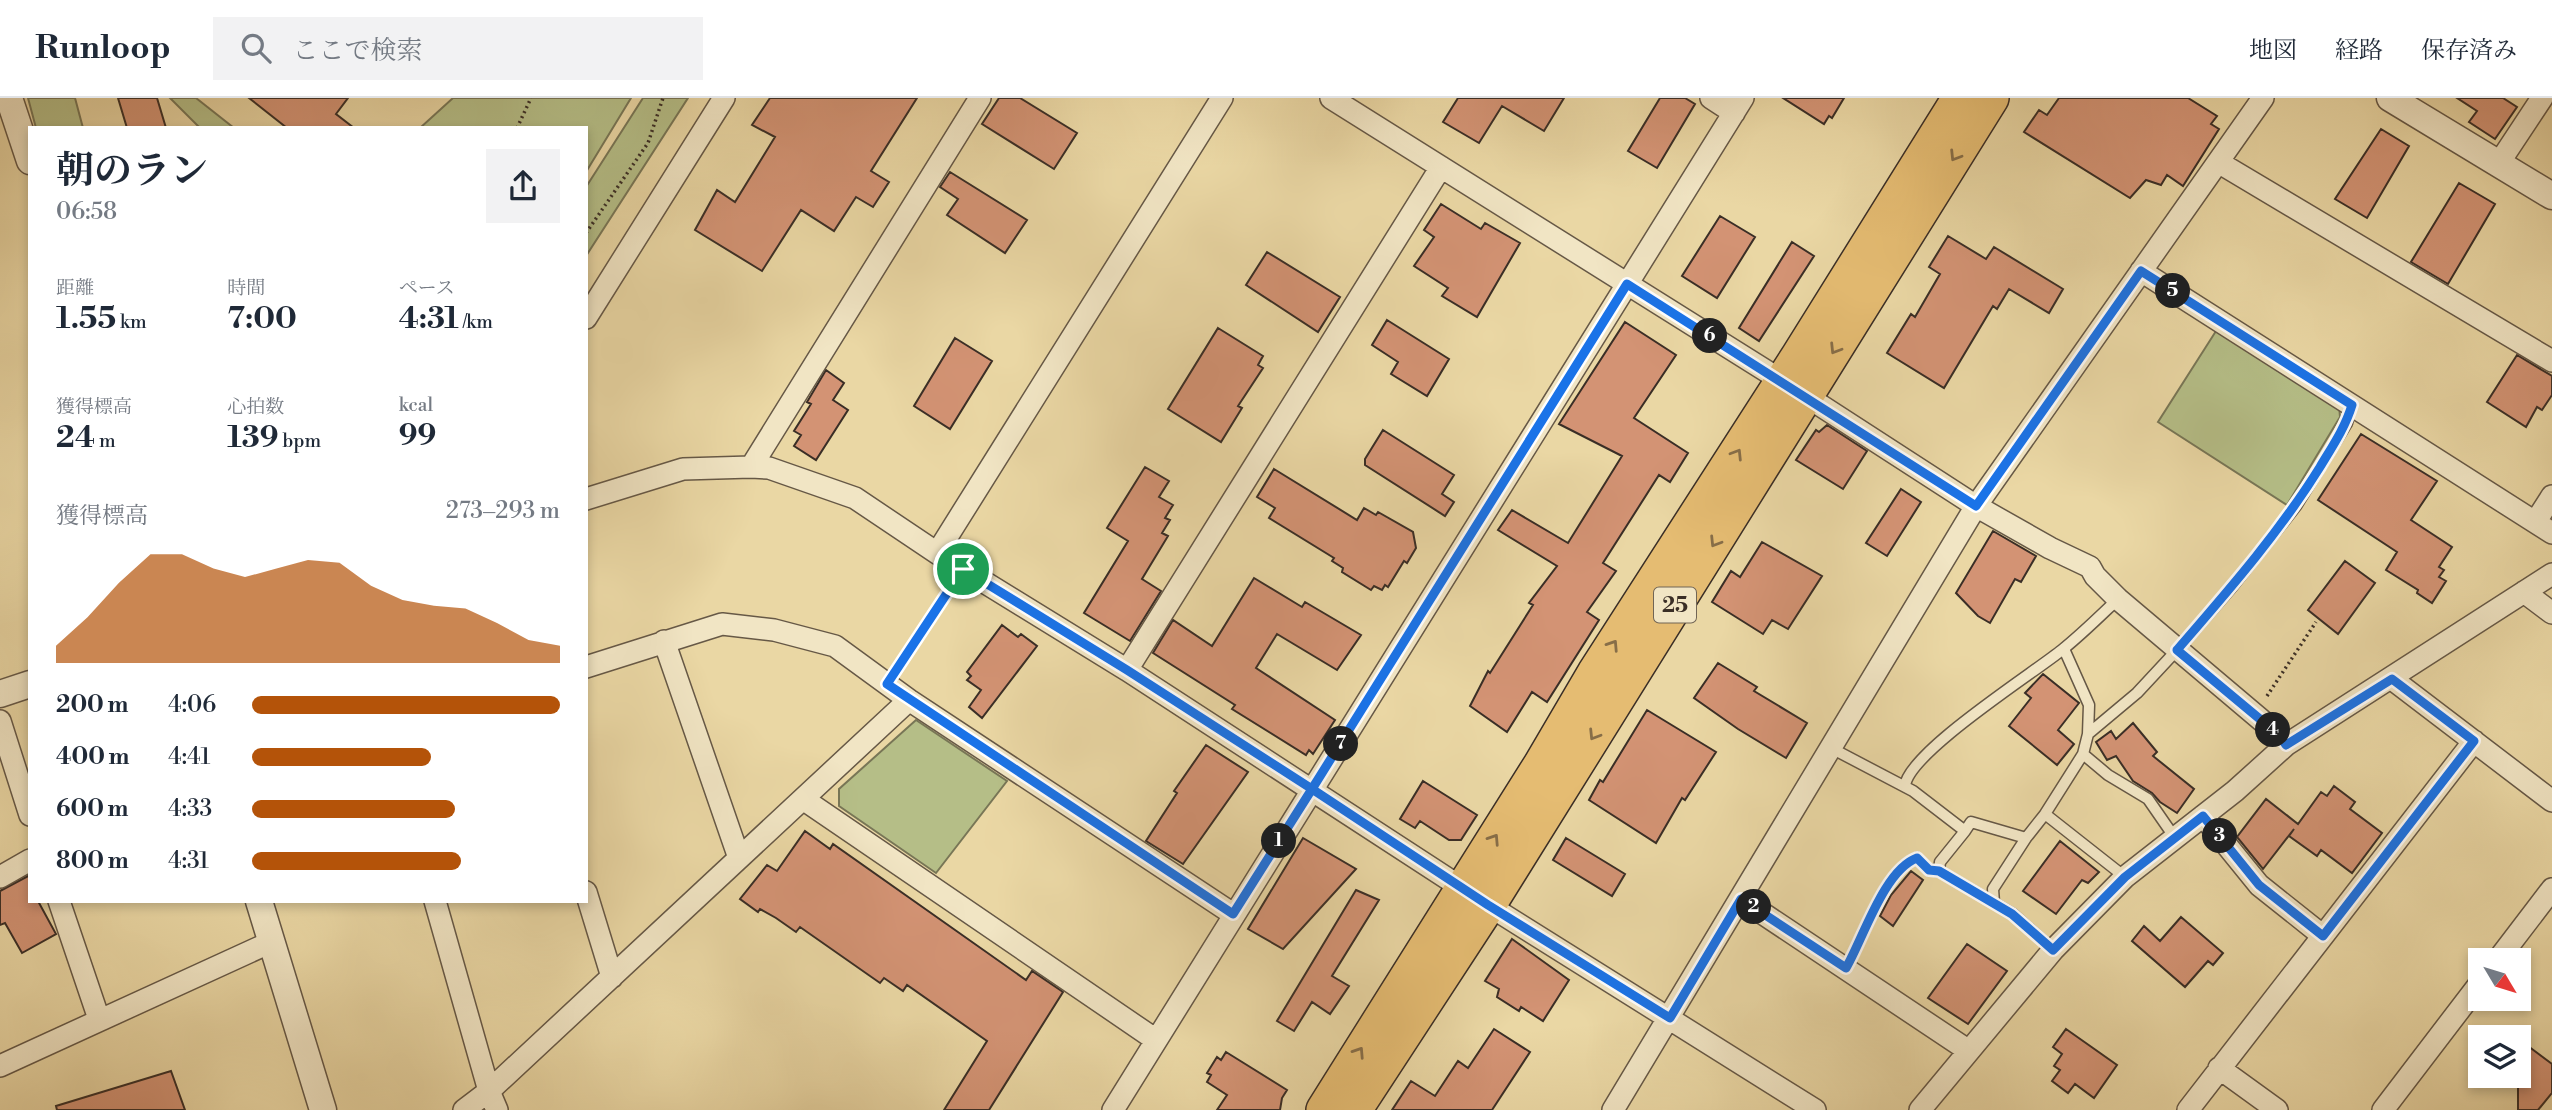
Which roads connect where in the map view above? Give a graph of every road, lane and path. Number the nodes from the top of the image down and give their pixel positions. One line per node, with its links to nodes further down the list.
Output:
1 (9, 98): 16 (street)
2 (531, 98): 15 (path)
3 (663, 98): 21 (path)
4 (724, 98): 24 (street)
5 (980, 98): 28 (street)
6 (1222, 98): 33 (street)
7 (1331, 98): 19 (street)
8 (1711, 98): 14 (street)
9 (1960, 98): 26 (main road, 25)
10 (1992, 98): 26 (main road, 25, one-way to 26)
11 (2263, 98): 17 (street)
12 (2390, 98): 18 (street)
13 (2542, 98): 18 (street)
14 (1739, 105): 23 (street)
15 (518, 126)
16 (28, 155)
17 (2218, 162): 22 (street); 25 (street)
18 (2499, 163): 20 (street)
19 (1441, 167): 23 (street); 44 (street)
20 (2552, 196)
21 (588, 230)
22 (2141, 271): 27 (street); 31 (street)
23 (1627, 284): 26 (street); 58 (street)
24 (588, 315)
25 (2552, 361)
26 (1794, 389): 31 (street); 73 (main road, 25)
27 (2352, 405): 32 (street); 42 (lane)
28 (751, 467): 30 (street); 33 (street)
29 (2552, 496): 32 (street)
30 (588, 498)
31 (1976, 506): 37 (street); 55 (street)
32 (2544, 527)
33 (937, 553): 34 (street)
34 (963, 569): 44 (street); 46 (path)
35 (2552, 574): 36 (street)
36 (2524, 592): 38 (street); 45 (street)
37 (2118, 599): 41 (lane); 42 (street)
38 (2552, 613)
39 (2316, 622): 50 (path)
40 (664, 641): 43 (street); 46 (street); 67 (street)
41 (2064, 649): 52 (lane); 57 (lane)
42 (2177, 650): 50 (street); 52 (lane)
43 (588, 666)
44 (1127, 670): 58 (street)
45 (2392, 679): 53 (street); 54 (street)
46 (887, 684): 49 (street)
47 (28, 685): 48 (street)
48 (0, 694)
49 (909, 700): 59 (street); 80 (street)
50 (2254, 715): 54 (street)
51 (0, 721): 61 (street)
52 (2088, 734): 56 (lane)
53 (2474, 741): 60 (street); 81 (street)
54 (2286, 745): 63 (street)
55 (1831, 748): 57 (lane); 75 (street)
56 (2083, 754): 62 (lane); 66 (lane)
57 (1905, 786): 64 (lane)
58 (1312, 789): 73 (street); 80 (street)
59 (803, 799): 67 (street); 90 (street)
60 (2552, 801)
61 (28, 809)
62 (2045, 814): 65 (lane); 71 (lane)
63 (2203, 816): 66 (street); 81 (street)
64 (1965, 831): 65 (lane); 69 (lane)
65 (2026, 838): 79 (lane)
66 (2175, 838): 71 (street)
67 (739, 858): 86 (street)
68 (28, 861): 70 (street)
69 (1939, 871): 79 (lane); 85 (lane)
70 (0, 877)
71 (2125, 877): 84 (street)
72 (2552, 889): 83 (street)
73 (1476, 897): 88 (street); 98 (main road, 25, one-way to 73); 99 (main road, 25)
74 (588, 899): 86 (street)
75 (1741, 899): 85 (street); 88 (street)
76 (60, 903): 89 (street)
77 (260, 903): 82 (street)
78 (436, 903): 94 (street)
79 (1994, 903): 84 (lane)
80 (1233, 914): 90 (street)
81 (2323, 936): 93 (street)
82 (271, 942): 89 (street); 95 (street)
83 (2507, 948)
84 (2053, 950): 91 (street)
85 (1846, 968): 91 (street)
86 (612, 977): 94 (street)
87 (2468, 999): 105 (street)
88 (1670, 1018): 100 (street); 101 (street)
89 (99, 1019): 92 (street)
90 (1156, 1040): 97 (street)
91 (1969, 1051): 102 (street)
92 (0, 1066)
93 (2220, 1068): 103 (street); 104 (street)
94 (493, 1101): 96 (street)
95 (323, 1110)
96 (464, 1110)
97 (1113, 1110)
98 (1324, 1110)
99 (1354, 1110)
100 (1613, 1110)
101 (1815, 1110)
102 (1920, 1110)
103 (2188, 1110)
104 (2277, 1110)
105 (2382, 1110)

